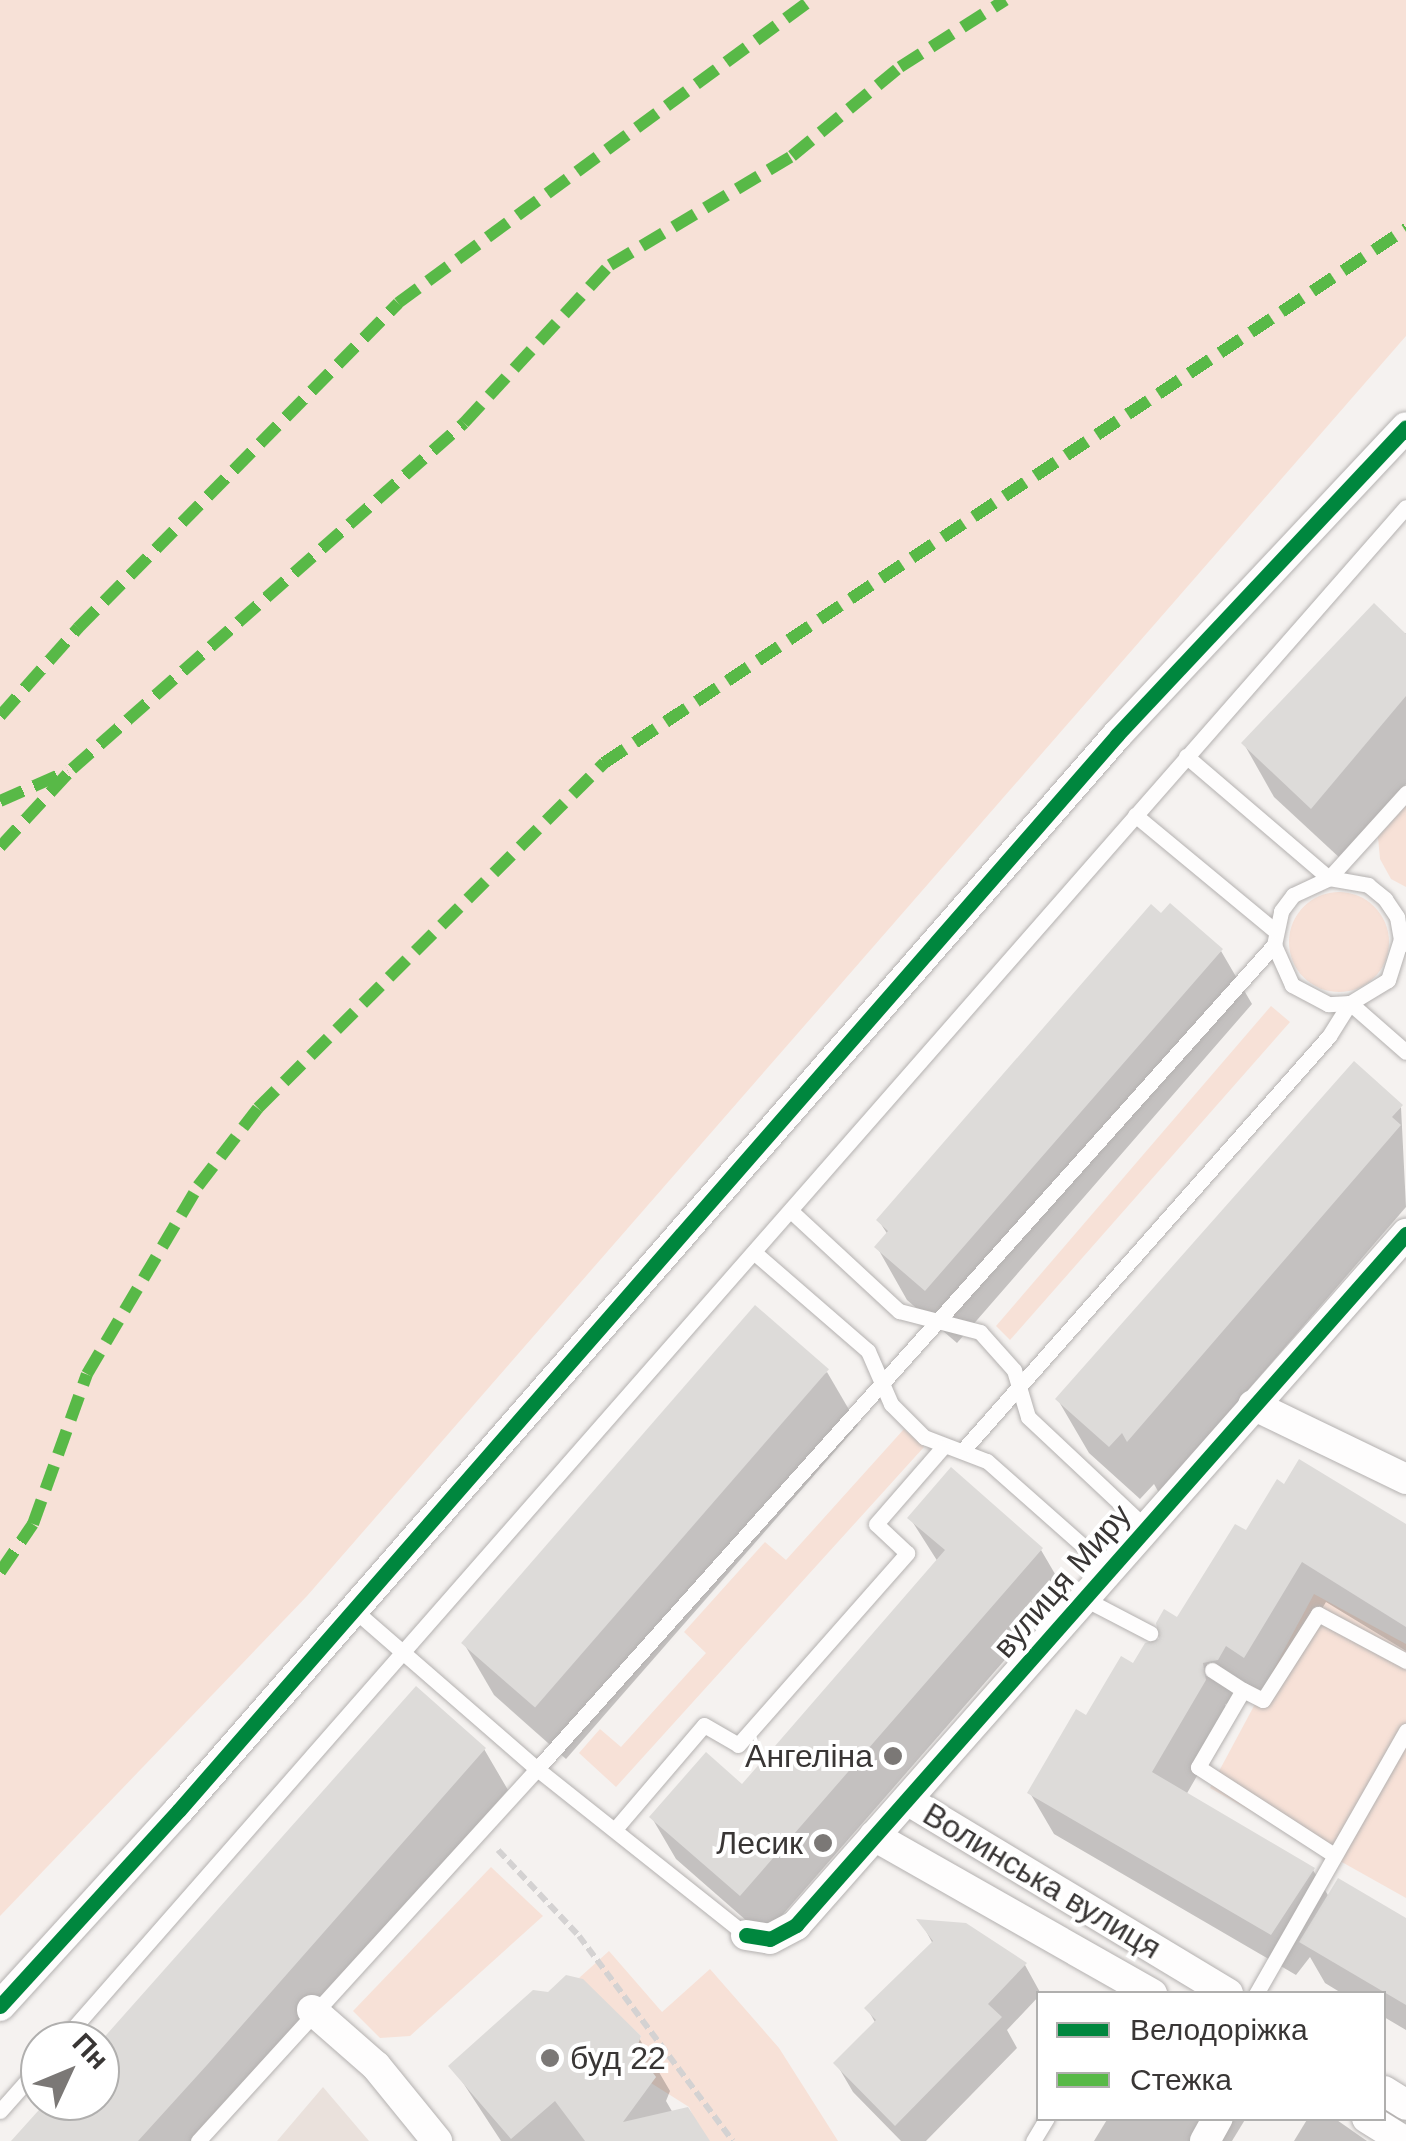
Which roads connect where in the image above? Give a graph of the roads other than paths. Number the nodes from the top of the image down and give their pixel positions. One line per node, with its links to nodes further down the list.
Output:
1 (1406, 427): 24 (street)
2 (1406, 508): 3 (lane)
3 (1186, 756): 5 (lane); 6 (lane)
4 (1406, 793): 6 (lane)
5 (1135, 815): 7 (lane); 11 (lane)
6 (1329, 878): 7 (lane); 8 (lane)
7 (1274, 937): 9 (lane); 14 (lane)
8 (1404, 939): 9 (lane)
9 (1350, 1003): 10 (lane); 16 (lane)
10 (1406, 1052)
11 (792, 1212): 13 (lane); 14 (lane)
12 (1406, 1234): 17 (street, вулиця Миру)
13 (756, 1254): 15 (lane); 26 (lane)
14 (936, 1320): 15 (lane); 16 (lane)
15 (883, 1382): 18 (lane); 31 (lane)
16 (1020, 1386): 19 (lane); 21 (lane)
17 (1254, 1405): 20 (street); 21 (street, вулиця Миру)
18 (942, 1448): 19 (lane); 33 (lane)
19 (964, 1450): 22 (lane)
20 (1406, 1479)
21 (1146, 1528): 22 (street, вулиця Миру)
22 (1109, 1569): 23 (street, вулиця Миру)
23 (1083, 1598): 25 (lane); 32 (street, вулиця Миру)
24 (354, 1609): 26 (lane); 40 (street)
25 (1150, 1633)
26 (405, 1656): 31 (lane); 42 (lane)
27 (1406, 1662): 29 (lane)
28 (1212, 1670): 29 (lane)
29 (1244, 1690): 35 (lane)
30 (1406, 1731): 35 (lane)
31 (536, 1769): 33 (lane); 41 (lane)
32 (907, 1800): 34 (street, вулиця Миру); 38 (street, Волинська вулиця)
33 (616, 1828): 36 (lane)
34 (874, 1836): 36 (street, вулиця Миру); 37 (street, Волинська вулиця)
35 (1334, 1855): 39 (lane)
36 (746, 1935)
37 (1147, 1991)
38 (1223, 1991)
39 (1258, 1991)
40 (0, 2006)
41 (312, 2010): 46 (lane); 47 (street)
42 (80, 2021)
43 (20, 2088): 44 (lane)
44 (0, 2111)
45 (1371, 2121): 48 (street)
46 (198, 2141)
47 (437, 2141)
48 (1404, 2141)

